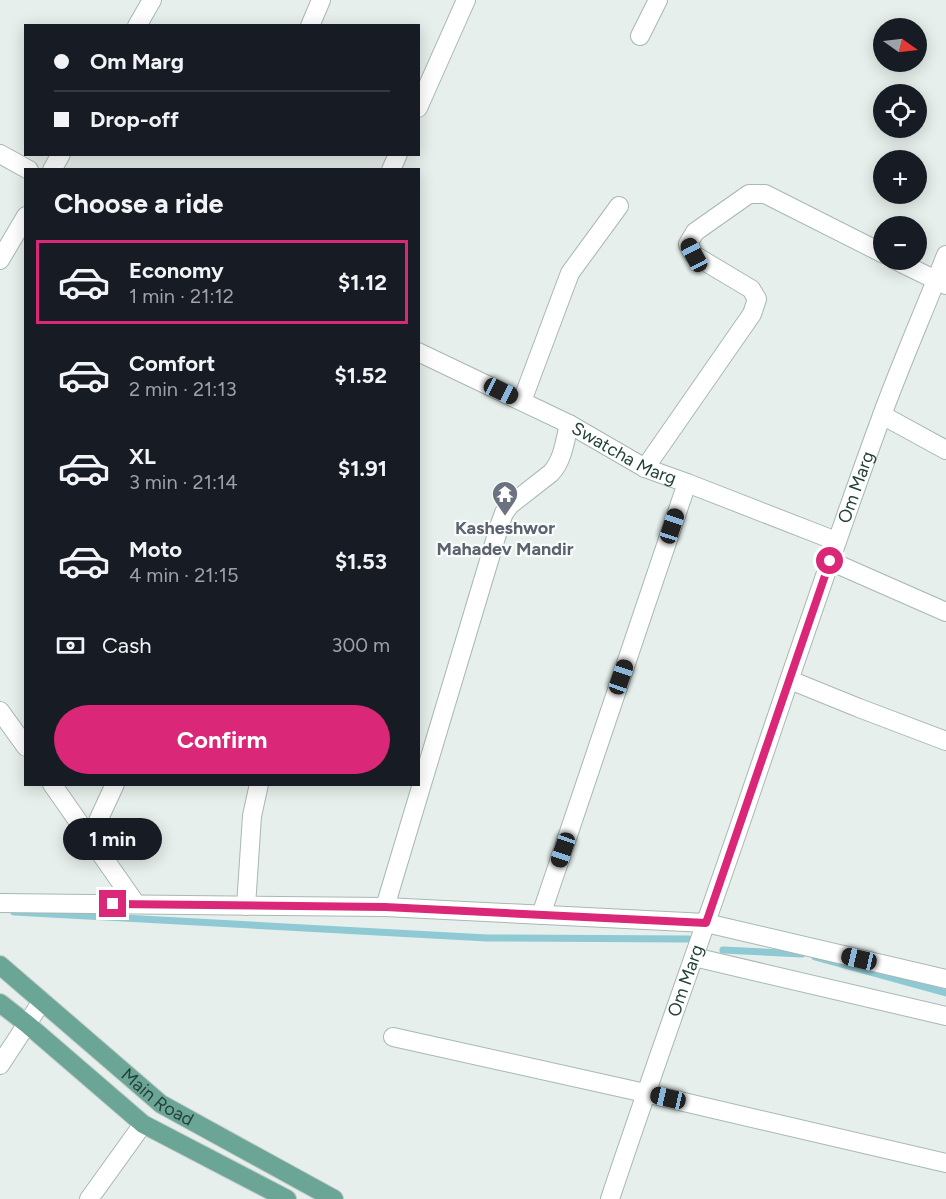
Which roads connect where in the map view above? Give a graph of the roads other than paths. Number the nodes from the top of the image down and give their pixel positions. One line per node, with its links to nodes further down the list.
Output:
1 (152, 0): 5 (street)
2 (321, 0): 6 (street)
3 (466, 0): 8 (street)
4 (658, 0): 7 (street)
5 (138, 24)
6 (311, 24)
7 (640, 36)
8 (420, 104)
9 (0, 154): 10 (street)
10 (24, 168)
11 (619, 206): 19 (street)
12 (24, 219): 15 (street)
13 (873, 248): 23 (street)
14 (946, 255): 17 (street, Om Marg)
15 (0, 260)
16 (915, 270): 17 (street)
17 (941, 283): 20 (street, Om Marg)
18 (420, 353): 19 (street, Swatcha Marg)
19 (522, 401): 21 (street, Swatcha Marg)
20 (882, 415): 22 (street); 25 (street, Om Marg)
21 (569, 424): 23 (street, Swatcha Marg); 39 (street)
22 (946, 450)
23 (645, 468): 24 (street, Swatcha Marg)
24 (687, 483): 25 (street, Swatcha Marg); 40 (street)
25 (836, 541): 26 (street, Om Marg)
26 (830, 561): 27 (street); 28 (street, Om Marg)
27 (946, 612)
28 (790, 680): 30 (street); 41 (street, Om Marg)
29 (0, 711): 31 (street)
30 (946, 741)
31 (24, 744)
32 (53, 786): 35 (street)
33 (114, 786): 35 (street)
34 (259, 786): 38 (street)
35 (90, 838): 37 (street)
36 (0, 903): 37 (street)
37 (136, 904): 38 (street)
38 (246, 906): 39 (street)
39 (385, 907): 40 (street)
40 (541, 915): 41 (street)
41 (706, 923): 42 (street, Om Marg); 44 (street)
42 (694, 957): 47 (street); 51 (street, Om Marg)
43 (0, 965): 45 (main road, Main Road)
44 (946, 980)
45 (42, 1001): 48 (street); 56 (main road, Main Road)
46 (0, 1003): 48 (main road, Main Road)
47 (946, 1016)
48 (27, 1024): 50 (street); 52 (main road, Main Road)
49 (393, 1036): 51 (street)
50 (0, 1065)
51 (645, 1093): 53 (street); 57 (street, Om Marg)
52 (143, 1124): 54 (street); 55 (main road, Main Road)
53 (946, 1163)
54 (89, 1199)
55 (287, 1199)
56 (334, 1199)
57 (610, 1199)

